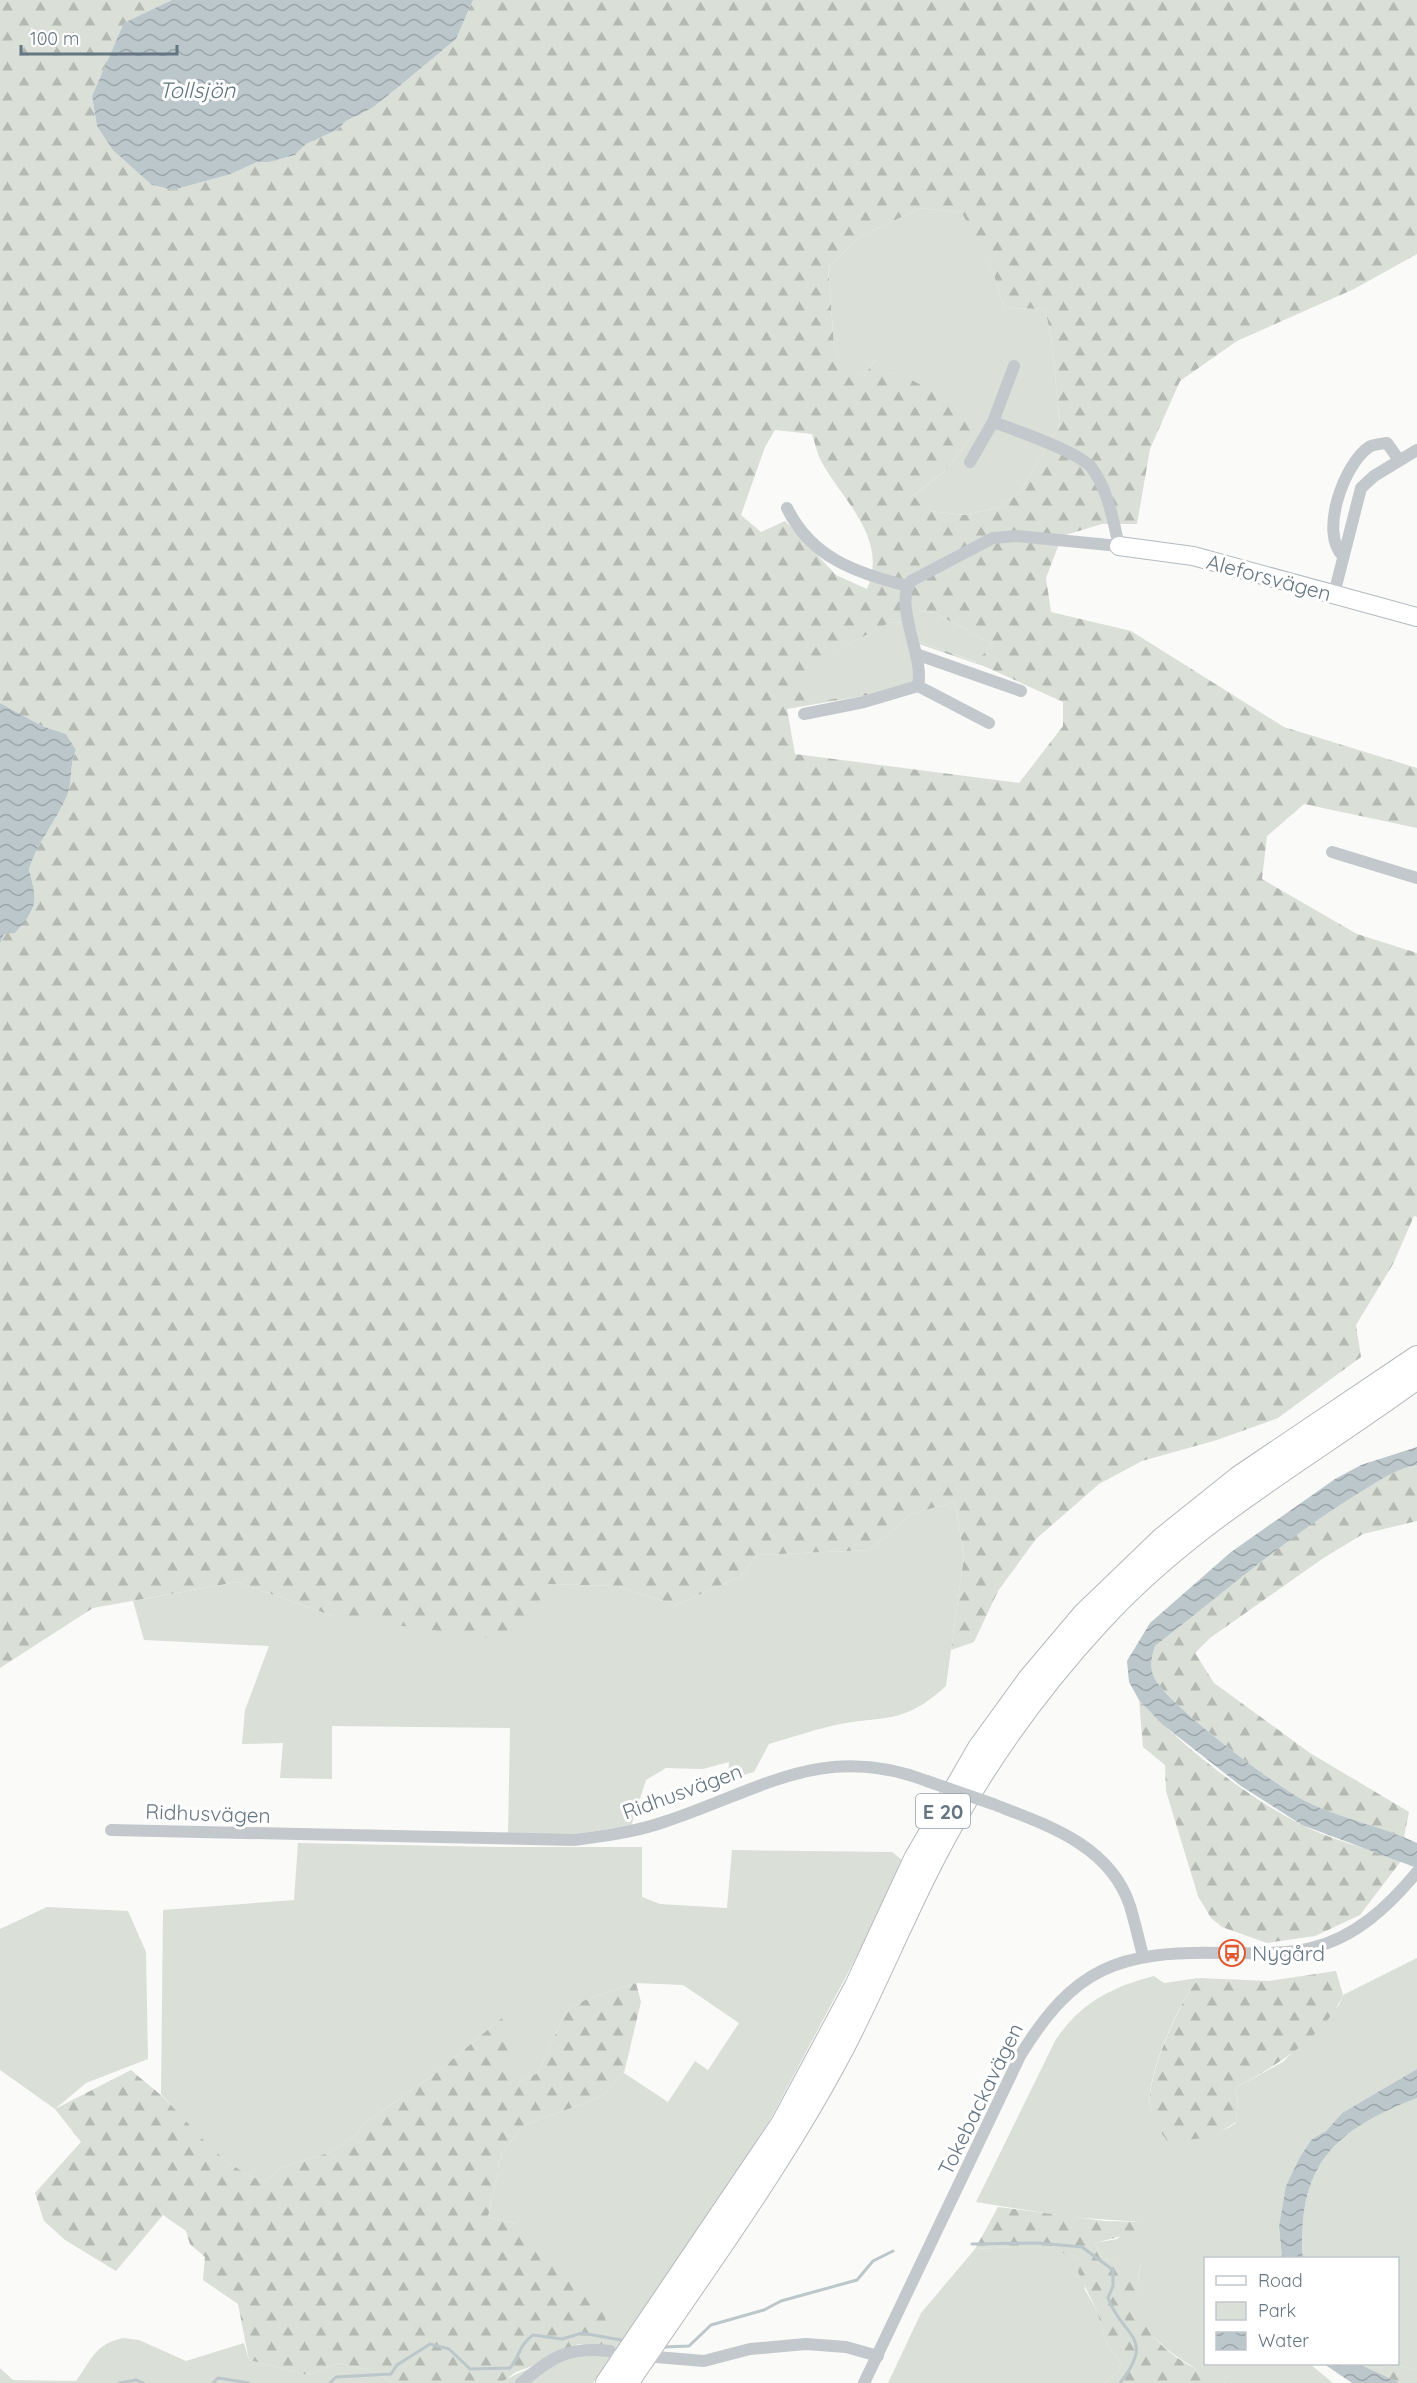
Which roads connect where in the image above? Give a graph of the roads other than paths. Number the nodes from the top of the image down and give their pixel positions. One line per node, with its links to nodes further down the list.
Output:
1 (1014, 366): 2 (street)
2 (993, 422): 5 (street); 7 (street)
3 (1417, 450): 4 (street)
4 (1399, 460): 8 (street); 8 (street)
5 (970, 462)
6 (787, 508): 9 (street)
7 (1119, 546): 9 (street, Aleforsvägen); 10 (street, Aleforsvägen)
8 (1344, 556): 10 (street)
9 (907, 586): 12 (street)
10 (1334, 594): 11 (street, Aleforsvägen)
11 (1417, 617)
12 (916, 654): 13 (street); 14 (street)
13 (918, 686): 15 (street); 16 (street)
14 (1021, 691)
15 (804, 714)
16 (989, 723)
17 (1332, 852): 18 (street)
18 (1417, 878)
19 (1417, 1357): 28 (highway, E 20)
20 (1417, 1378): 29 (highway, E 20)
21 (111, 1830): 23 (street, Ridhusvägen, bridge)
22 (1417, 1872): 23 (street, Tokebackavägen)
23 (1143, 1956): 25 (street, Tokebackavägen)
24 (610, 2351): 27 (street)
25 (878, 2356): 26 (street); 30 (street, Tokebackavägen)
26 (656, 2357)
27 (521, 2383)
28 (607, 2383)
29 (627, 2383)
30 (864, 2383)

